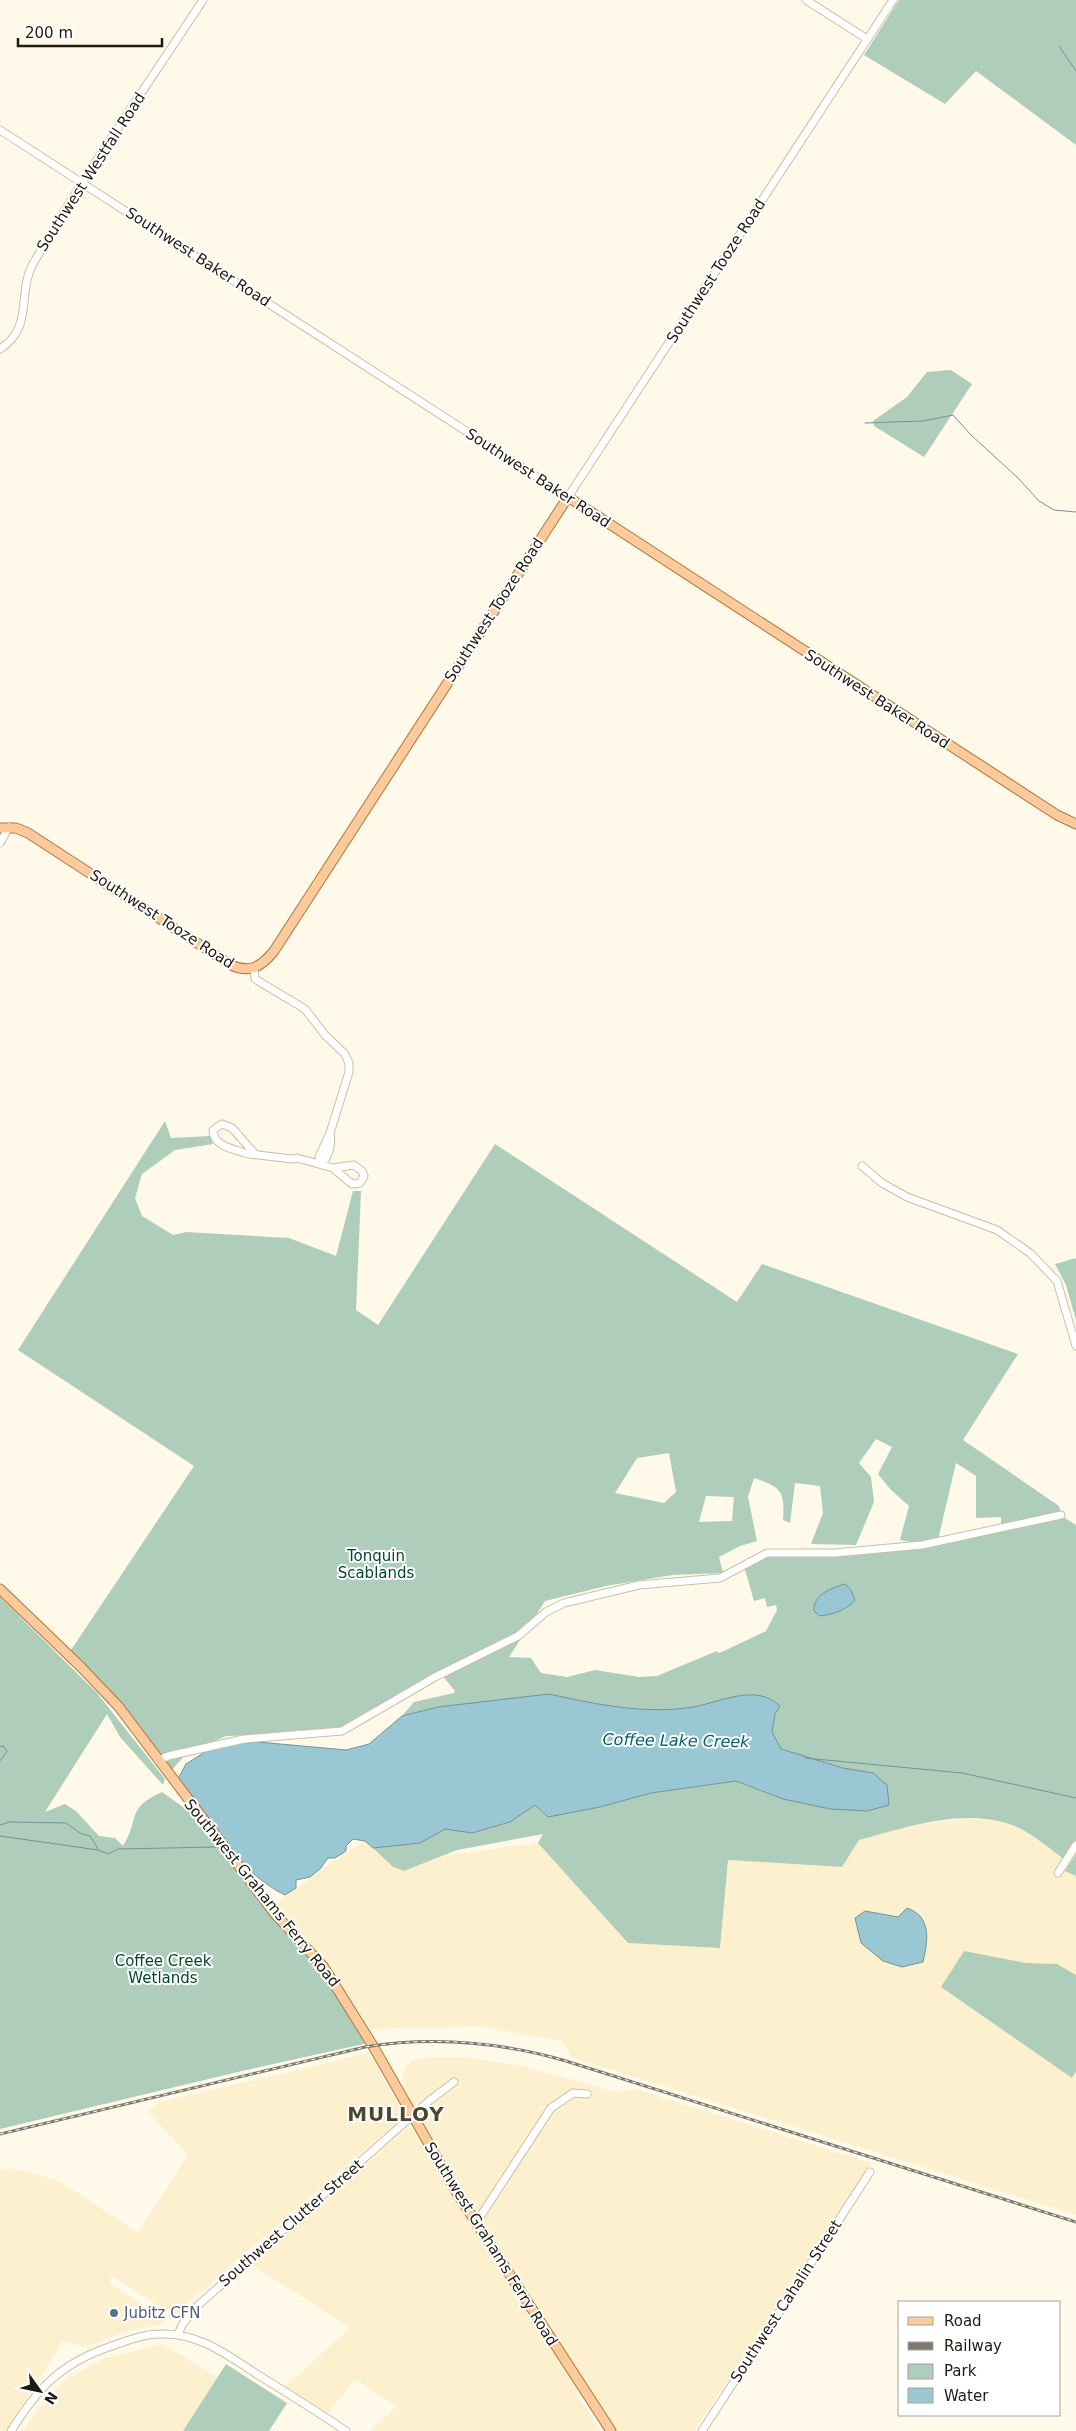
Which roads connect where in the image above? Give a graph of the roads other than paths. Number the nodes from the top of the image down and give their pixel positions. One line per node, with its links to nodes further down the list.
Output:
1 (203, 0): 6 (street, Southwest Westfall Road)
2 (806, 0): 4 (street)
3 (893, 0): 4 (street, Southwest Tooze Road)
4 (867, 39): 8 (street, Southwest Tooze Road)
5 (0, 130): 6 (street, Southwest Baker Road)
6 (83, 183): 7 (street, Southwest Westfall Road); 8 (street, Southwest Baker Road)
7 (0, 350)
8 (568, 497): 9 (main road, Southwest Baker Road); 12 (main road, Southwest Tooze Road)
9 (1076, 824)
10 (4, 828): 11 (street); 12 (main road, Southwest Tooze Road)
11 (0, 843)
12 (254, 968): 14 (street)
13 (255, 1154): 13 (street); 14 (street)
14 (321, 1164): 16 (street)
15 (862, 1166): 17 (street)
16 (333, 1168)
17 (1076, 1346)
18 (1061, 1515): 20 (street)
19 (0, 1589): 20 (main road, Southwest Grahams Ferry Road)
20 (158, 1761): 25 (main road, Southwest Grahams Ferry Road)
21 (1076, 1845): 22 (street)
22 (1058, 1873)
23 (454, 2082): 25 (street, Southwest Clutter Street)
24 (587, 2094): 27 (street)
25 (412, 2116): 27 (main road, Southwest Grahams Ferry Road); 28 (street, Southwest Clutter Street)
26 (870, 2172): 32 (street, Southwest Cahalin Street)
27 (476, 2223): 31 (main road, Southwest Grahams Ferry Road)
28 (178, 2335): 29 (street); 30 (street)
29 (11, 2431)
30 (346, 2431)
31 (611, 2431)
32 (702, 2431)

